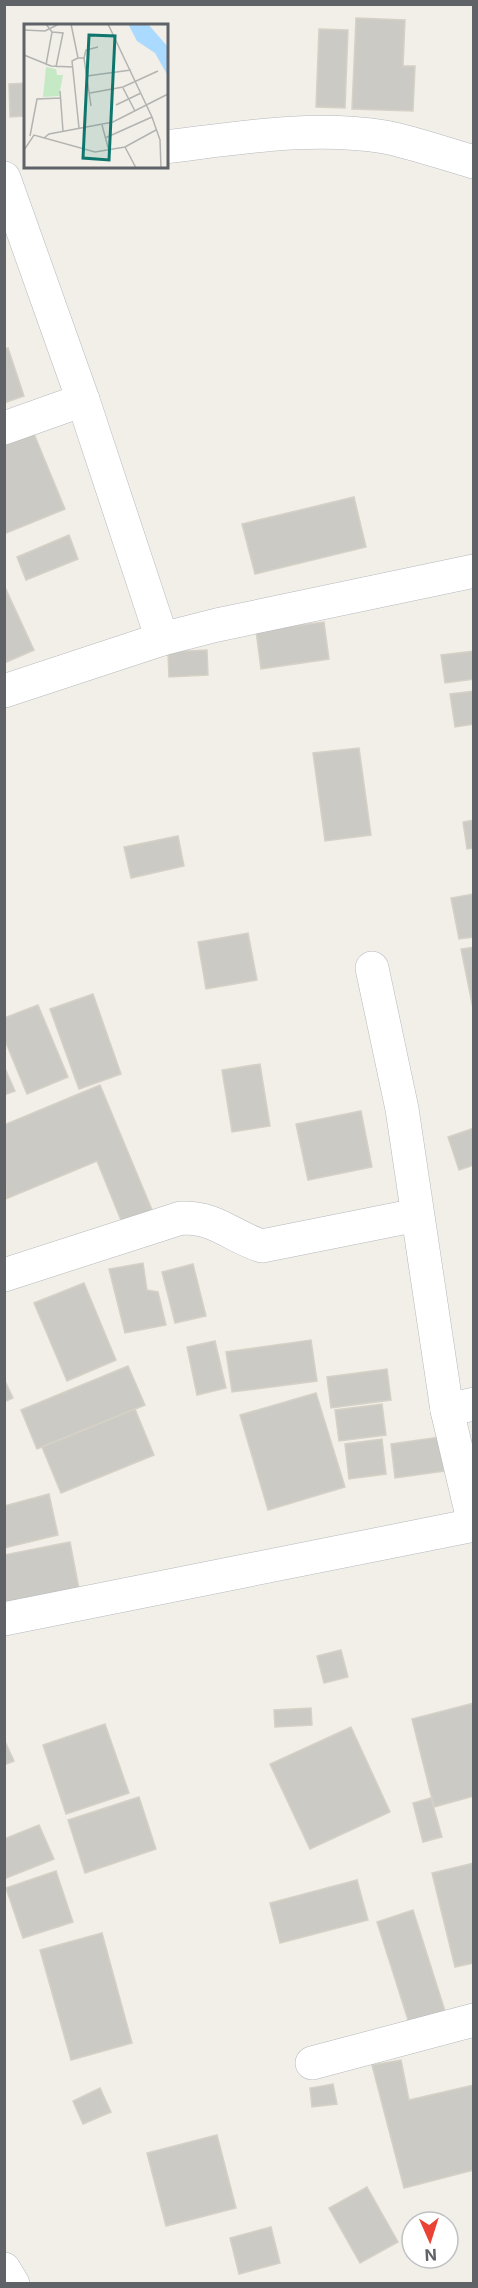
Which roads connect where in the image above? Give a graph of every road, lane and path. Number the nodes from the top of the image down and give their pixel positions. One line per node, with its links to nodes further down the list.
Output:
1 (168, 147): 2 (street)
2 (474, 162)
3 (24, 165): 4 (street)
4 (4, 167)
5 (4, 178): 6 (street)
6 (83, 400): 7 (street); 9 (street)
7 (4, 428)
8 (474, 571): 9 (street)
9 (162, 639): 10 (street)
10 (4, 691)
11 (372, 968): 12 (street)
12 (417, 1215): 13 (street); 14 (street)
13 (4, 1275)
14 (460, 1407): 15 (street)
15 (474, 1524): 16 (street)
16 (4, 1619)
17 (474, 2020): 18 (street)
18 (312, 2063)
19 (4, 2269): 20 (street)
20 (13, 2283)

